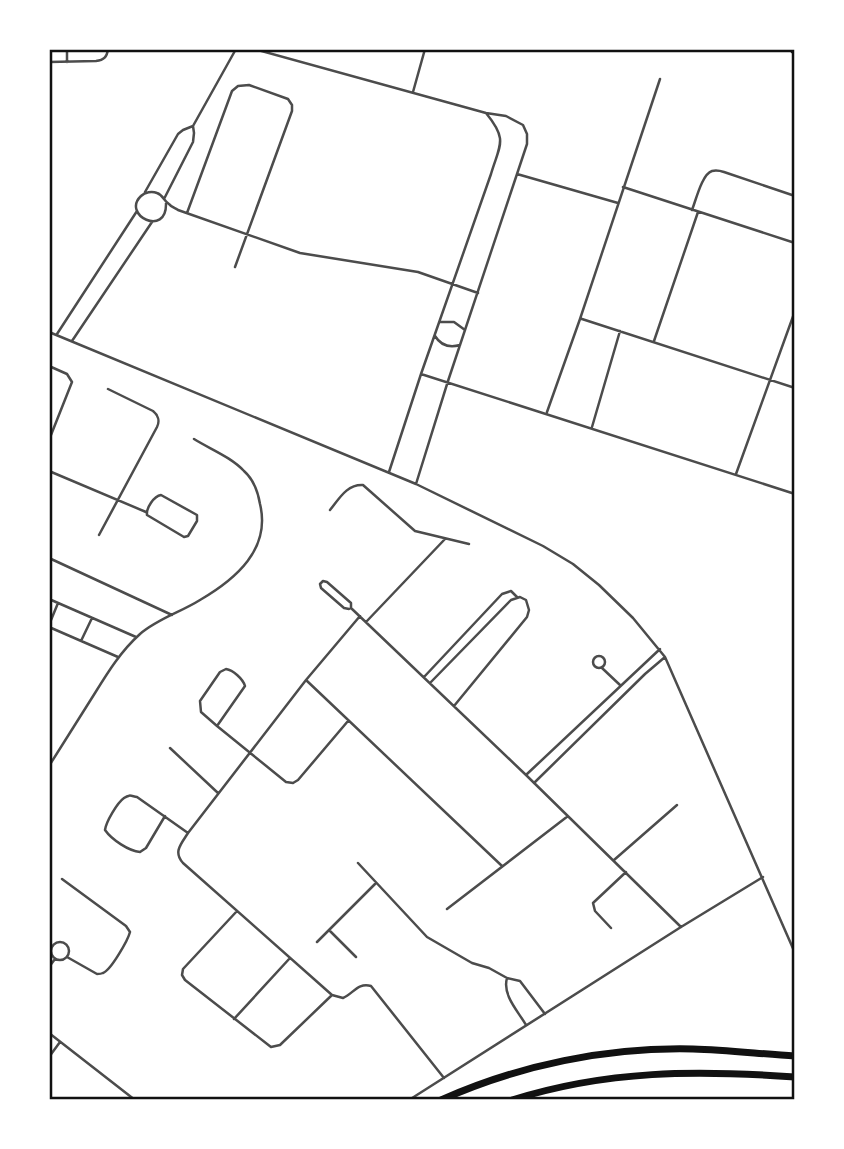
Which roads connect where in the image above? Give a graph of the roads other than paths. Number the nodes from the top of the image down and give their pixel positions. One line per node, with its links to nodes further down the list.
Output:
1 (66, 49): 7 (lane)
2 (108, 49): 7 (lane)
3 (236, 49): 11 (lane)
4 (254, 49): 9 (lane)
5 (425, 49): 9 (lane)
6 (49, 62): 7 (lane)
7 (67, 62)
8 (660, 79): 13 (lane)
9 (413, 92): 10 (lane)
10 (486, 113): 12 (lane); 26 (lane)
11 (193, 126): 14 (lane); 16 (lane)
12 (517, 174): 17 (lane); 27 (lane)
13 (623, 187): 17 (lane); 18 (lane)
14 (144, 194): 16 (lane); 19 (lane)
15 (795, 195): 18 (lane)
16 (165, 201): 21 (lane); 22 (lane)
17 (618, 203): 29 (lane)
18 (692, 210): 20 (lane)
19 (137, 211): 22 (lane); 34 (lane)
20 (698, 212): 24 (lane); 37 (lane)
21 (187, 213): 23 (lane); 23 (lane)
22 (153, 222): 36 (lane)
23 (247, 235): 25 (lane); 26 (lane)
24 (795, 243)
25 (235, 267)
26 (453, 284): 27 (lane); 30 (lane)
27 (478, 293): 31 (lane)
28 (795, 311): 41 (lane)
29 (580, 318): 32 (lane); 45 (lane)
30 (439, 322): 31 (lane); 35 (lane)
31 (465, 330): 38 (lane)
32 (620, 331): 37 (lane); 46 (lane)
33 (49, 332): 34 (lane)
34 (57, 335): 36 (lane)
35 (435, 336): 38 (lane); 40 (lane)
36 (72, 341): 50 (lane)
37 (654, 341): 41 (lane)
38 (460, 345): 42 (lane)
39 (49, 366): 48 (lane)
40 (421, 374): 42 (lane); 50 (lane)
41 (770, 379): 44 (lane); 51 (lane)
42 (448, 381): 45 (lane); 52 (lane)
43 (108, 388): 54 (lane)
44 (795, 388)
45 (547, 412): 46 (lane)
46 (592, 427): 51 (lane)
47 (194, 439): 65 (lane)
48 (49, 440)
49 (49, 471): 54 (lane)
50 (389, 473): 52 (lane)
51 (736, 474): 53 (lane)
52 (416, 484): 74 (lane)
53 (795, 494)
54 (118, 500): 56 (lane); 57 (lane)
55 (330, 510): 58 (lane)
56 (146, 512): 56 (lane)
57 (99, 535)
58 (445, 539): 59 (lane); 68 (lane)
59 (469, 544)
60 (49, 558): 65 (lane)
61 (517, 597): 69 (lane); 71 (lane); 84 (lane)
62 (49, 599): 63 (lane)
63 (58, 603): 67 (lane); 70 (lane)
64 (351, 608): 64 (lane); 66 (lane)
65 (172, 615): 72 (lane)
66 (360, 616): 68 (lane); 81 (lane)
67 (92, 618): 72 (lane); 73 (lane)
68 (366, 622): 80 (lane)
69 (474, 623): 71 (lane); 75 (lane)
70 (49, 626): 73 (lane)
71 (482, 630): 76 (lane)
72 (136, 637): 77 (lane)
73 (81, 641): 77 (lane)
74 (660, 649): 78 (lane); 83 (lane)
75 (449, 650): 76 (lane); 80 (lane)
76 (456, 656): 82 (lane)
77 (118, 657): 89 (lane)
78 (665, 657): 91 (lane); 101 (lane)
79 (602, 667): 83 (lane)
80 (424, 677): 82 (lane)
81 (306, 680): 85 (lane); 88 (lane)
82 (430, 683): 84 (lane)
83 (620, 685): 90 (lane)
84 (454, 706): 90 (lane)
85 (348, 720): 88 (lane); 99 (lane)
86 (217, 726): 86 (lane); 88 (lane)
87 (170, 748): 92 (lane)
88 (249, 752): 92 (lane)
89 (49, 766)
90 (526, 775): 91 (lane)
91 (534, 783): 95 (lane)
92 (218, 793): 96 (lane)
93 (677, 805): 97 (lane)
94 (165, 816): 94 (lane); 96 (lane)
95 (568, 816): 97 (lane); 99 (lane)
96 (188, 833): 105 (lane)
97 (614, 860): 100 (lane)
98 (358, 863): 103 (lane)
99 (502, 866): 104 (lane)
100 (626, 872): 106 (lane); 107 (lane)
101 (763, 877): 106 (lane); 110 (lane)
102 (62, 879): 111 (lane)
103 (376, 883): 108 (lane); 116 (lane)
104 (446, 909)
105 (237, 911): 113 (lane); 119 (lane)
106 (681, 927): 118 (lane)
107 (611, 928)
108 (329, 930): 109 (lane); 112 (lane)
109 (317, 942)
110 (795, 953)
111 (67, 957): 114 (lane); 114 (lane)
112 (356, 957)
113 (290, 958): 117 (lane); 119 (lane)
114 (55, 959): 115 (lane)
115 (49, 967)
116 (507, 978): 118 (lane); 120 (lane)
117 (332, 995): 119 (lane); 126 (lane)
118 (545, 1014): 120 (lane)
119 (234, 1019)
120 (527, 1026): 126 (lane)
121 (49, 1033): 122 (lane)
122 (60, 1041): 124 (lane); 127 (lane)
123 (795, 1056): 129 (main road)
124 (49, 1057)
125 (795, 1077): 130 (main road)
126 (444, 1078): 128 (lane)
127 (135, 1100)
128 (409, 1100)
129 (441, 1100)
130 (512, 1100)

